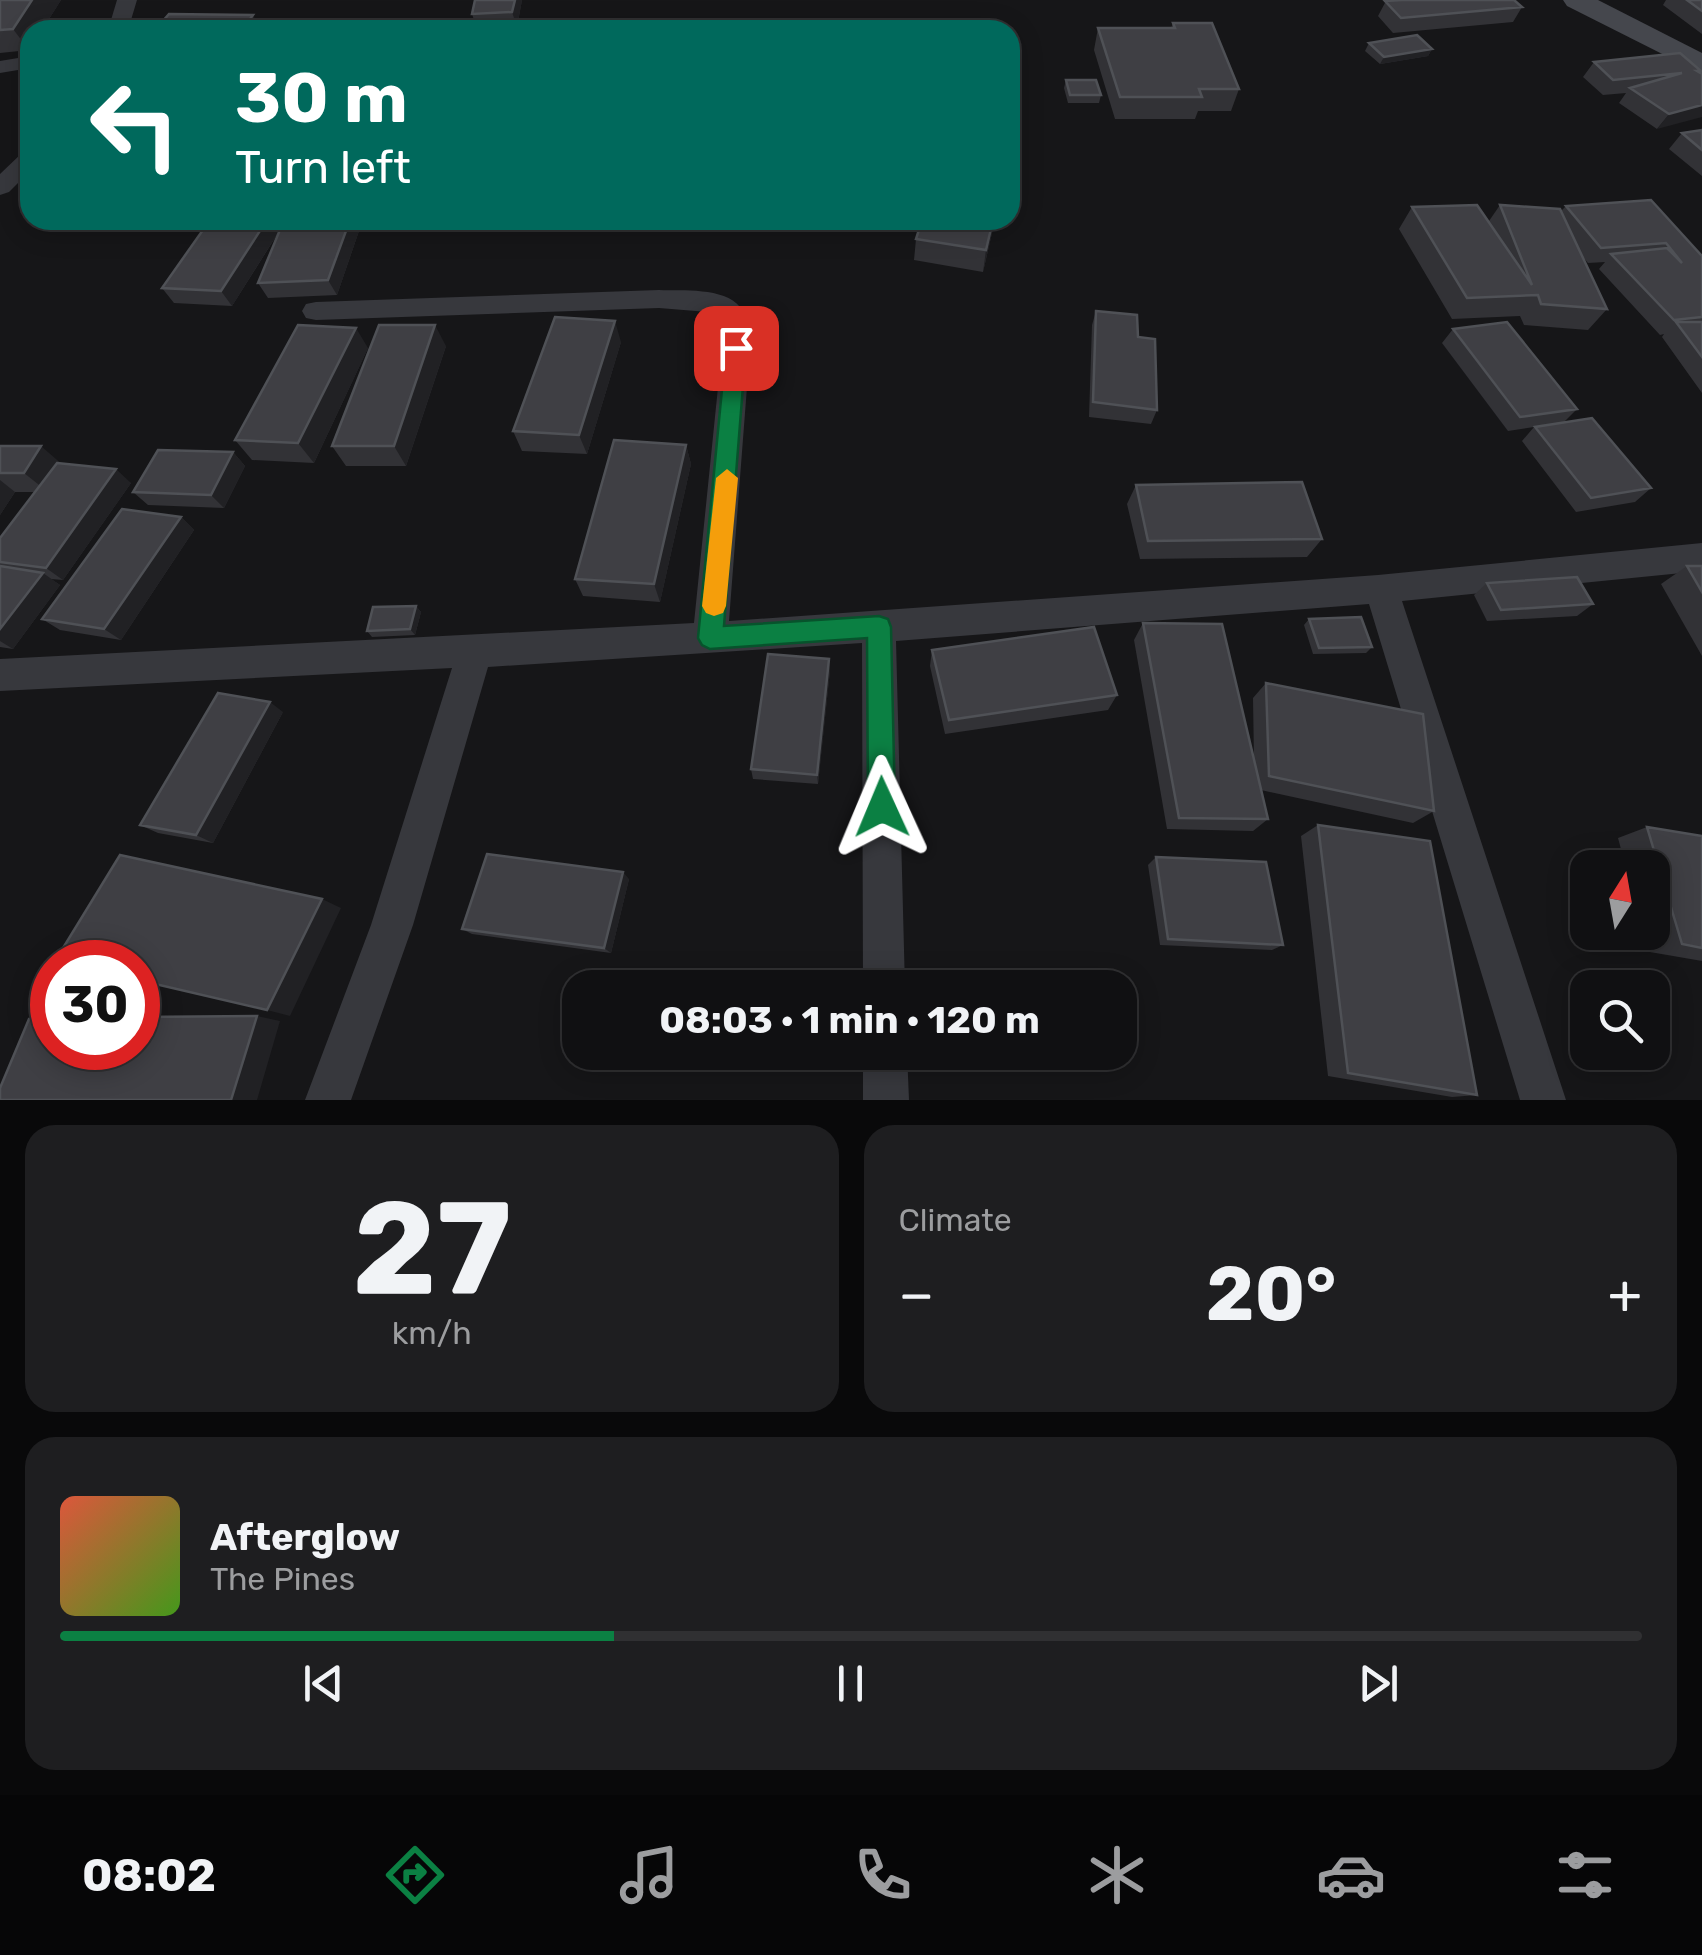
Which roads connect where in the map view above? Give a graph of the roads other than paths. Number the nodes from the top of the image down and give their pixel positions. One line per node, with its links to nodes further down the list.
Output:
1 (1578, 0): 2 (street)
2 (1702, 65)
3 (20, 168): 4 (street)
4 (0, 187)
5 (316, 311): 9 (street)
6 (1702, 557): 7 (street)
7 (1381, 589): 8 (street); 16 (street)
8 (879, 627): 9 (street); 12 (street)
9 (710, 638): 10 (street)
10 (474, 654): 11 (street); 14 (street)
11 (0, 675)
12 (884, 970)
13 (885, 1070): 15 (street)
14 (328, 1100)
15 (886, 1100)
16 (1543, 1100)

